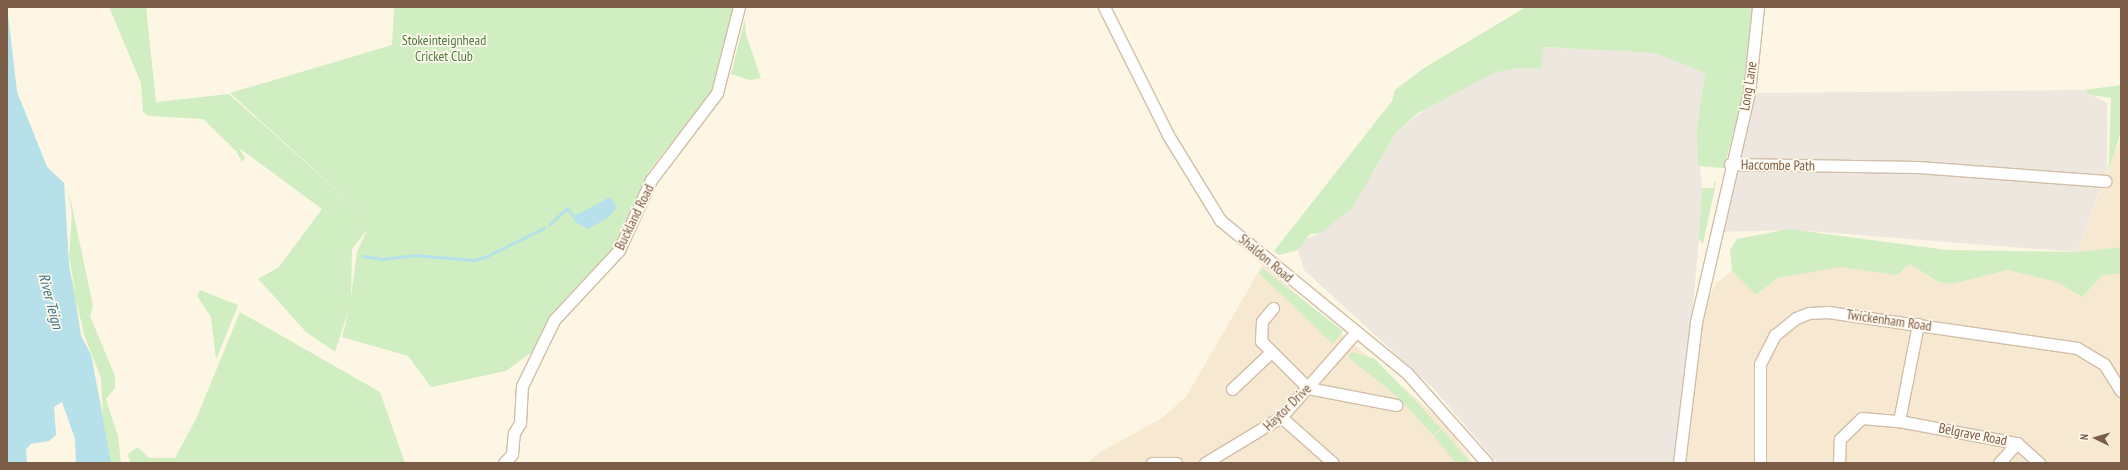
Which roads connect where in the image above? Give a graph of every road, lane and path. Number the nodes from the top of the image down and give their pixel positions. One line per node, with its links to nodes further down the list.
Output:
1 (739, 7): 17 (street, Buckland Road)
2 (1104, 7): 8 (street, Shaldon Road)
3 (1758, 7): 4 (street, Long Lane)
4 (1730, 164): 5 (street, Haccombe Path); 23 (street, Haccombe Path)
5 (2105, 181)
6 (1272, 308): 9 (street)
7 (1918, 324): 12 (street, Twickenham Road); 15 (street); 24 (street, Twickenham Road)
8 (1356, 332): 10 (street, Haytor Drive); 22 (street, Shaldon Road)
9 (1270, 353): 10 (street); 11 (street)
10 (1308, 388): 13 (street); 14 (street, Haytor Drive)
11 (1232, 389)
12 (2121, 392)
13 (1396, 405)
14 (1281, 417): 20 (street, Haytor Drive); 21 (street)
15 (1899, 421): 16 (street, Belgrave Road); 25 (street, Belgrave Road)
16 (2017, 443): 26 (street); 27 (street, Belgrave Road)
17 (504, 463)
18 (1152, 463): 19 (street)
19 (1176, 463)
20 (1205, 463)
21 (1332, 463)
22 (1487, 463)
23 (1679, 463)
24 (1760, 463)
25 (1839, 463)
26 (1999, 463)
27 (2039, 463)

